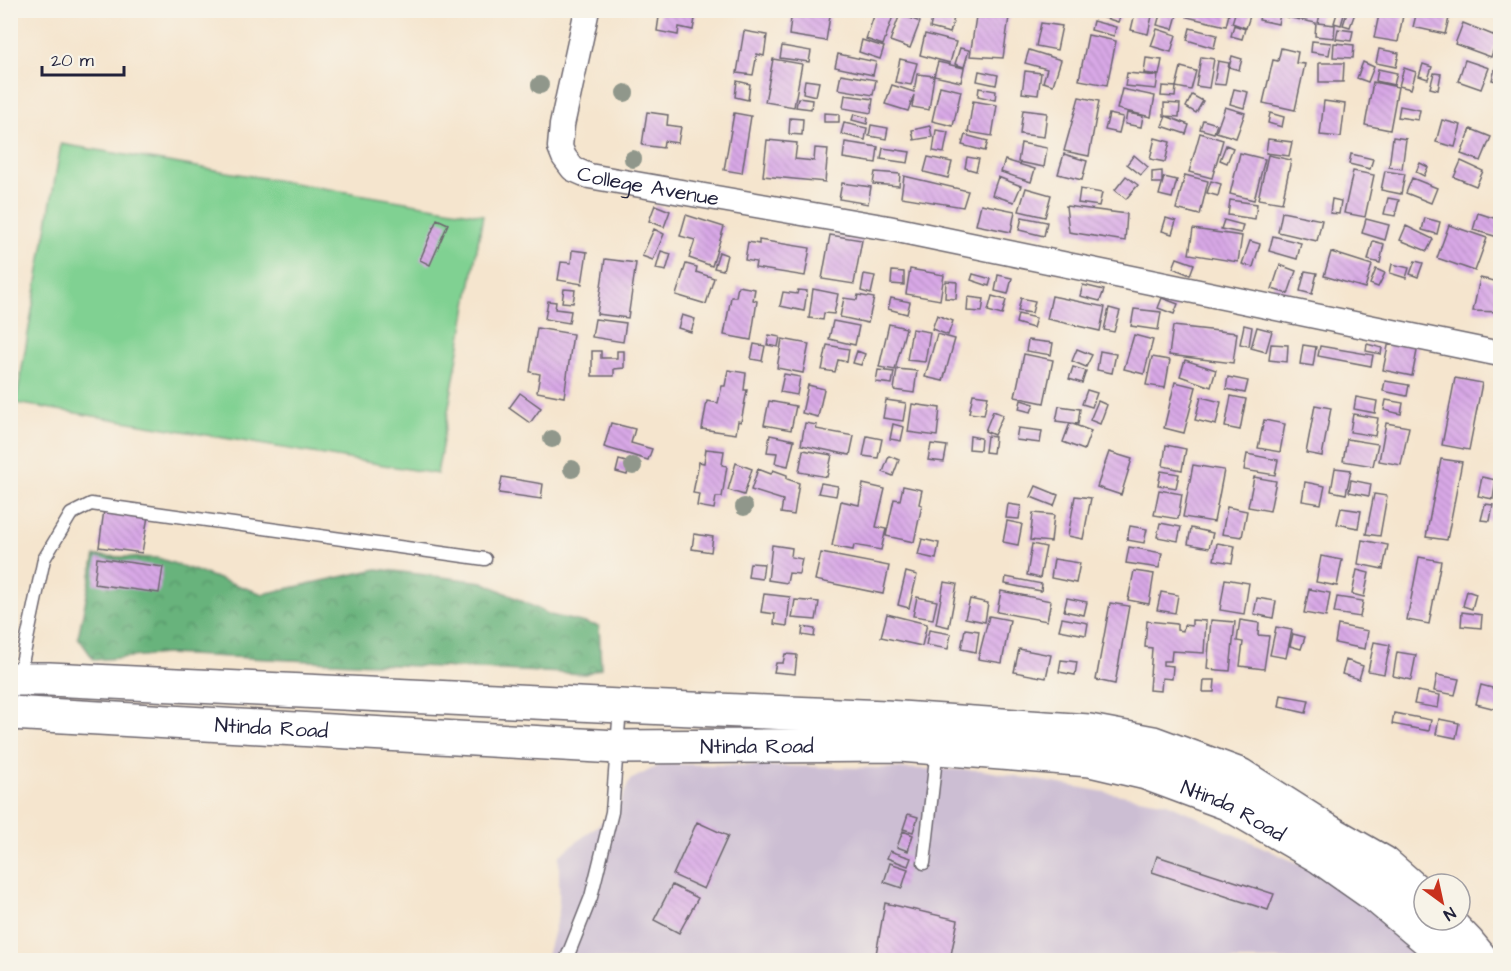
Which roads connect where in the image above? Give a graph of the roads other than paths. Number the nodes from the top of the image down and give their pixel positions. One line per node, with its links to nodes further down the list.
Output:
1 (587, 10): 2 (street, College Avenue)
2 (1500, 354)
3 (485, 559): 4 (lane)
4 (15, 679): 5 (main road, Ntinda Road)
5 (620, 706): 7 (lane); 10 (main road, Ntinda Road)
6 (10, 713): 7 (main road, Ntinda Road)
7 (617, 747): 8 (main road, Ntinda Road); 12 (lane)
8 (938, 748): 9 (lane); 13 (main road, Ntinda Road)
9 (924, 863)
10 (1412, 888)
11 (1457, 932): 14 (main road)
12 (567, 960)
13 (1445, 960)
14 (1482, 960)

